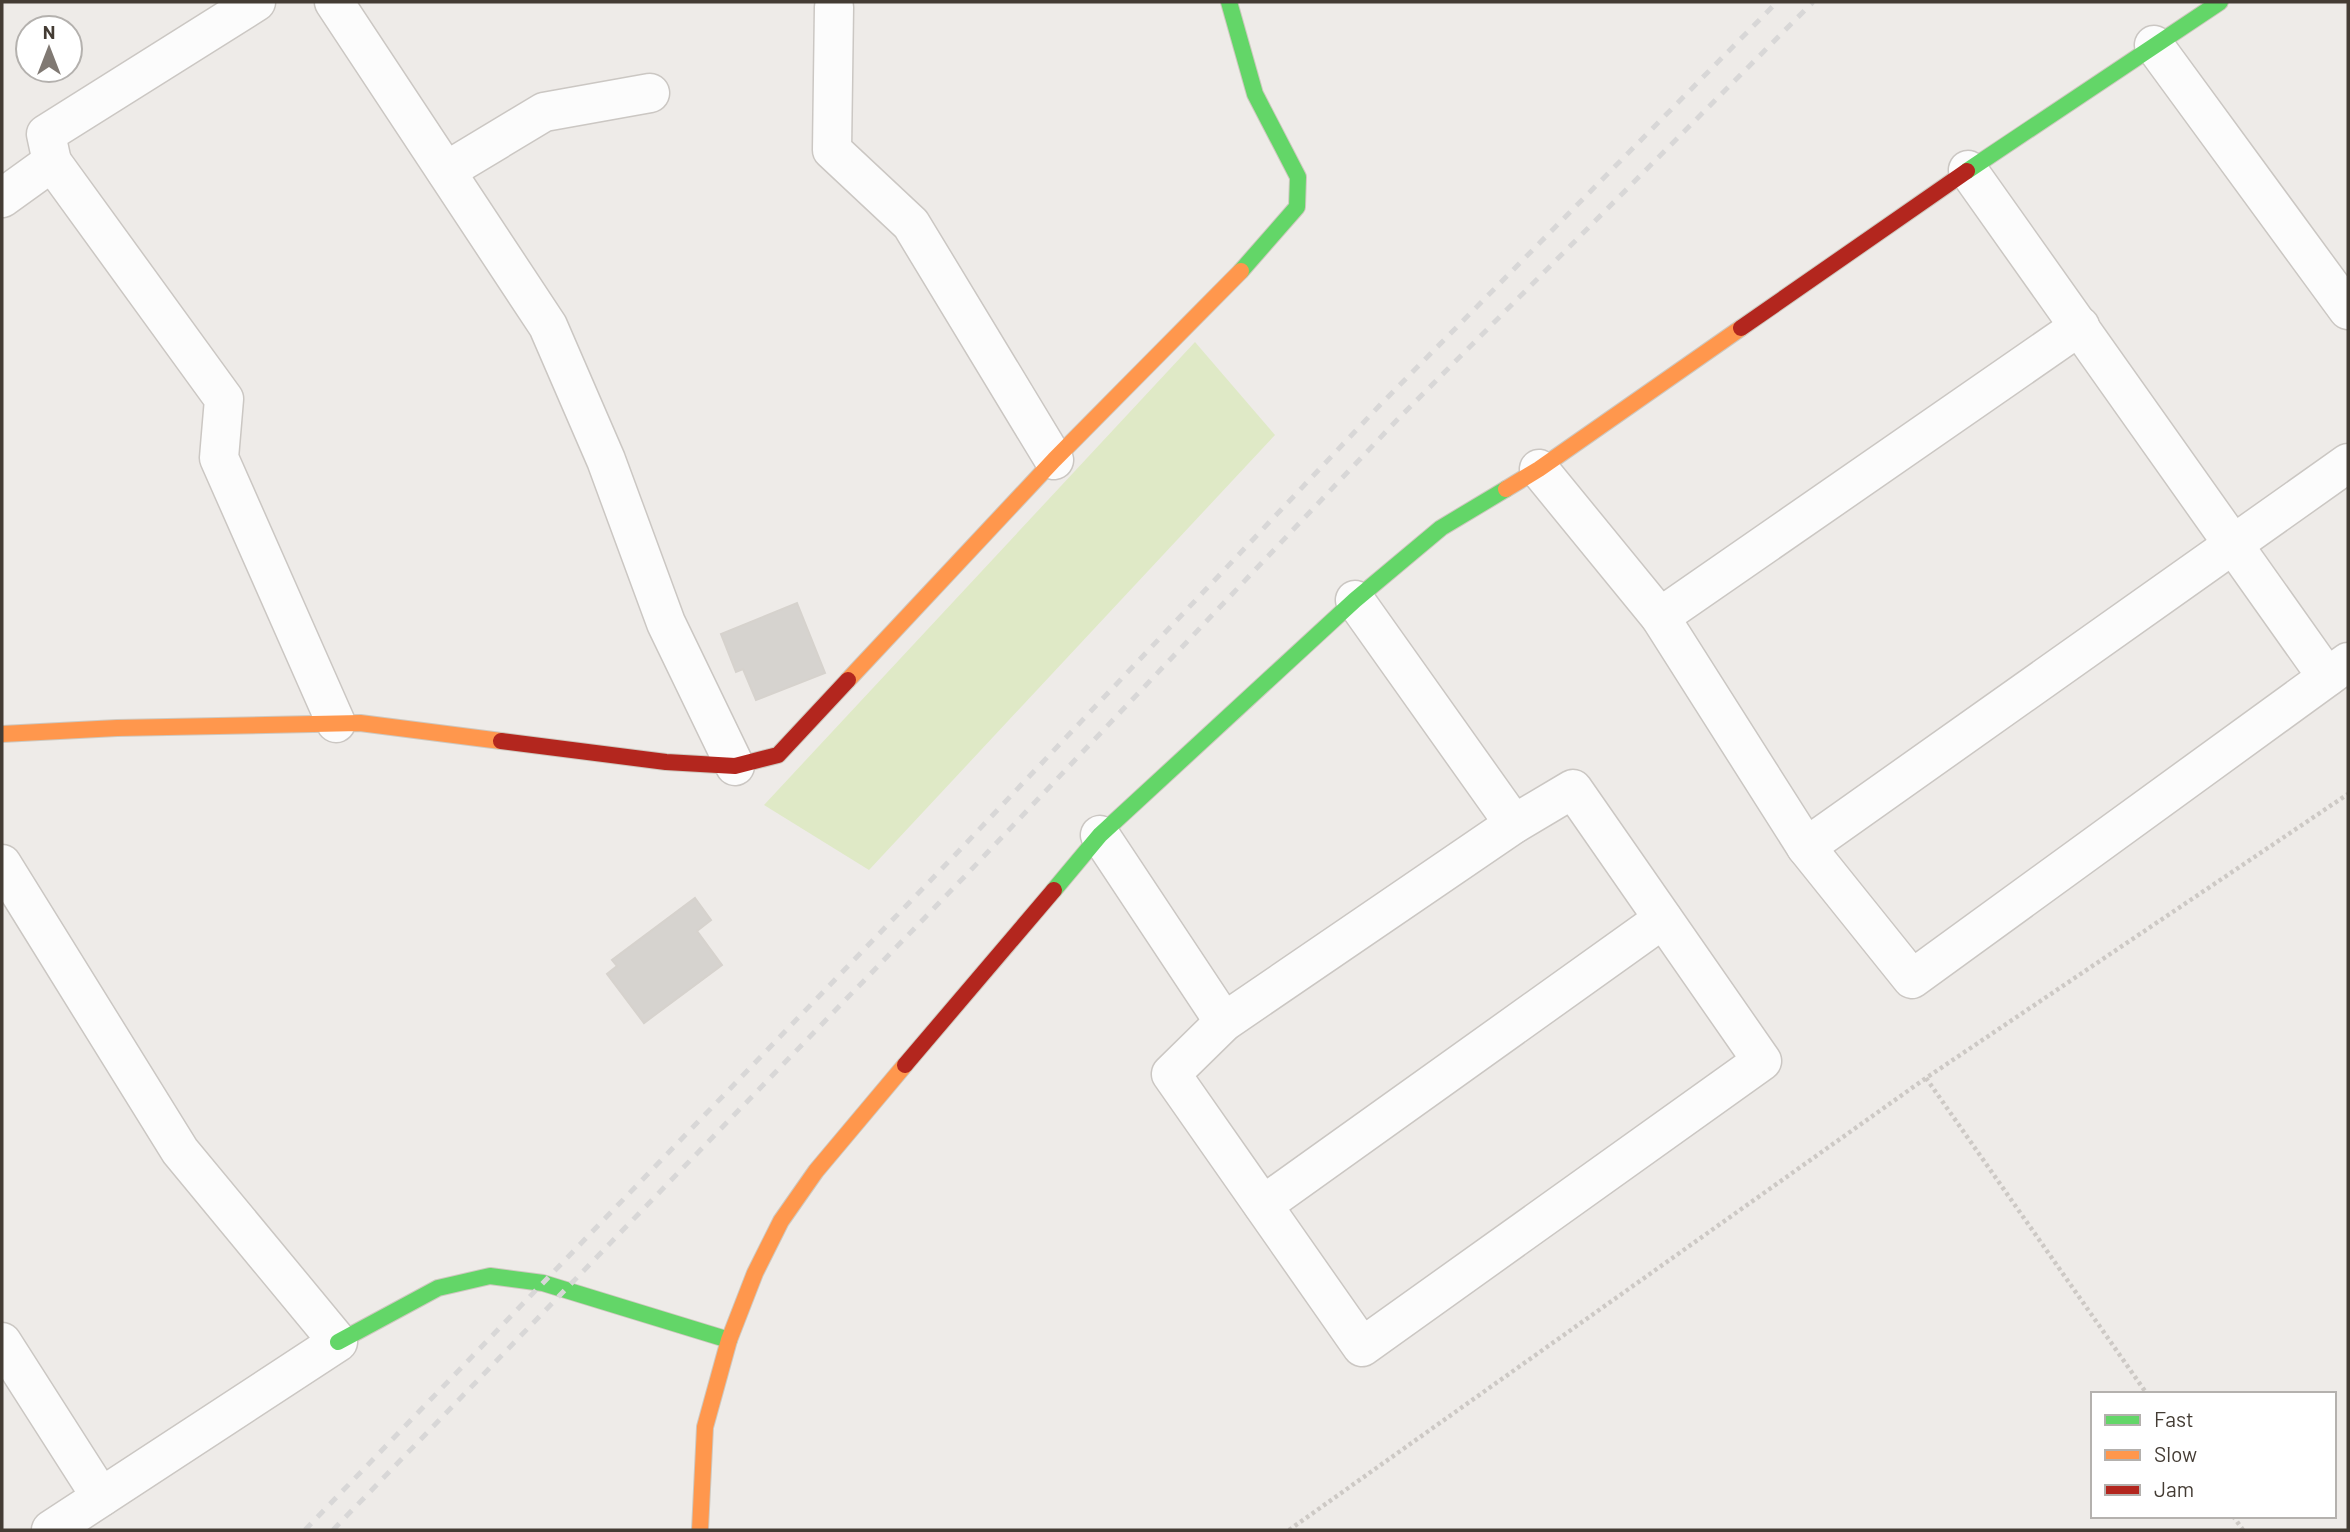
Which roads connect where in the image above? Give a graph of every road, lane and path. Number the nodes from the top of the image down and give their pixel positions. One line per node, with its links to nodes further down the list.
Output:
1 (256, 2): 8 (street)
2 (334, 2): 10 (street)
3 (1229, 2): 14 (street)
4 (2220, 2): 6 (street)
5 (834, 7): 14 (street)
6 (2154, 45): 9 (street); 12 (street)
7 (650, 93): 10 (street)
8 (52, 162): 11 (street); 21 (street)
9 (1968, 170): 13 (street); 16 (street)
10 (446, 171): 23 (street)
11 (2, 198)
12 (2348, 310)
13 (2080, 326): 17 (street); 19 (street)
14 (1054, 460): 23 (street)
15 (2348, 463): 17 (street)
16 (1539, 469): 18 (street); 19 (street)
17 (2233, 544): 20 (street); 27 (street)
18 (1355, 600): 25 (street); 26 (street)
19 (1660, 617): 27 (street)
20 (2338, 669): 27 (street)
21 (336, 723): 22 (street); 23 (street)
22 (2, 734)
23 (735, 766)
24 (2348, 794): 31 (path)
25 (1514, 824): 29 (street); 30 (street)
26 (1100, 835): 30 (street); 33 (street)
27 (1806, 847)
28 (2, 864): 35 (street)
29 (1664, 919): 32 (street); 32 (street)
30 (1224, 1022): 32 (street)
31 (1926, 1078): 36 (path); 40 (path)
32 (1263, 1205)
33 (729, 1340): 35 (street); 39 (street)
34 (2, 1342): 37 (street)
35 (338, 1342): 37 (street)
36 (2146, 1392)
37 (101, 1497): 38 (street)
38 (51, 1530)
39 (700, 1530)
40 (1289, 1530)

